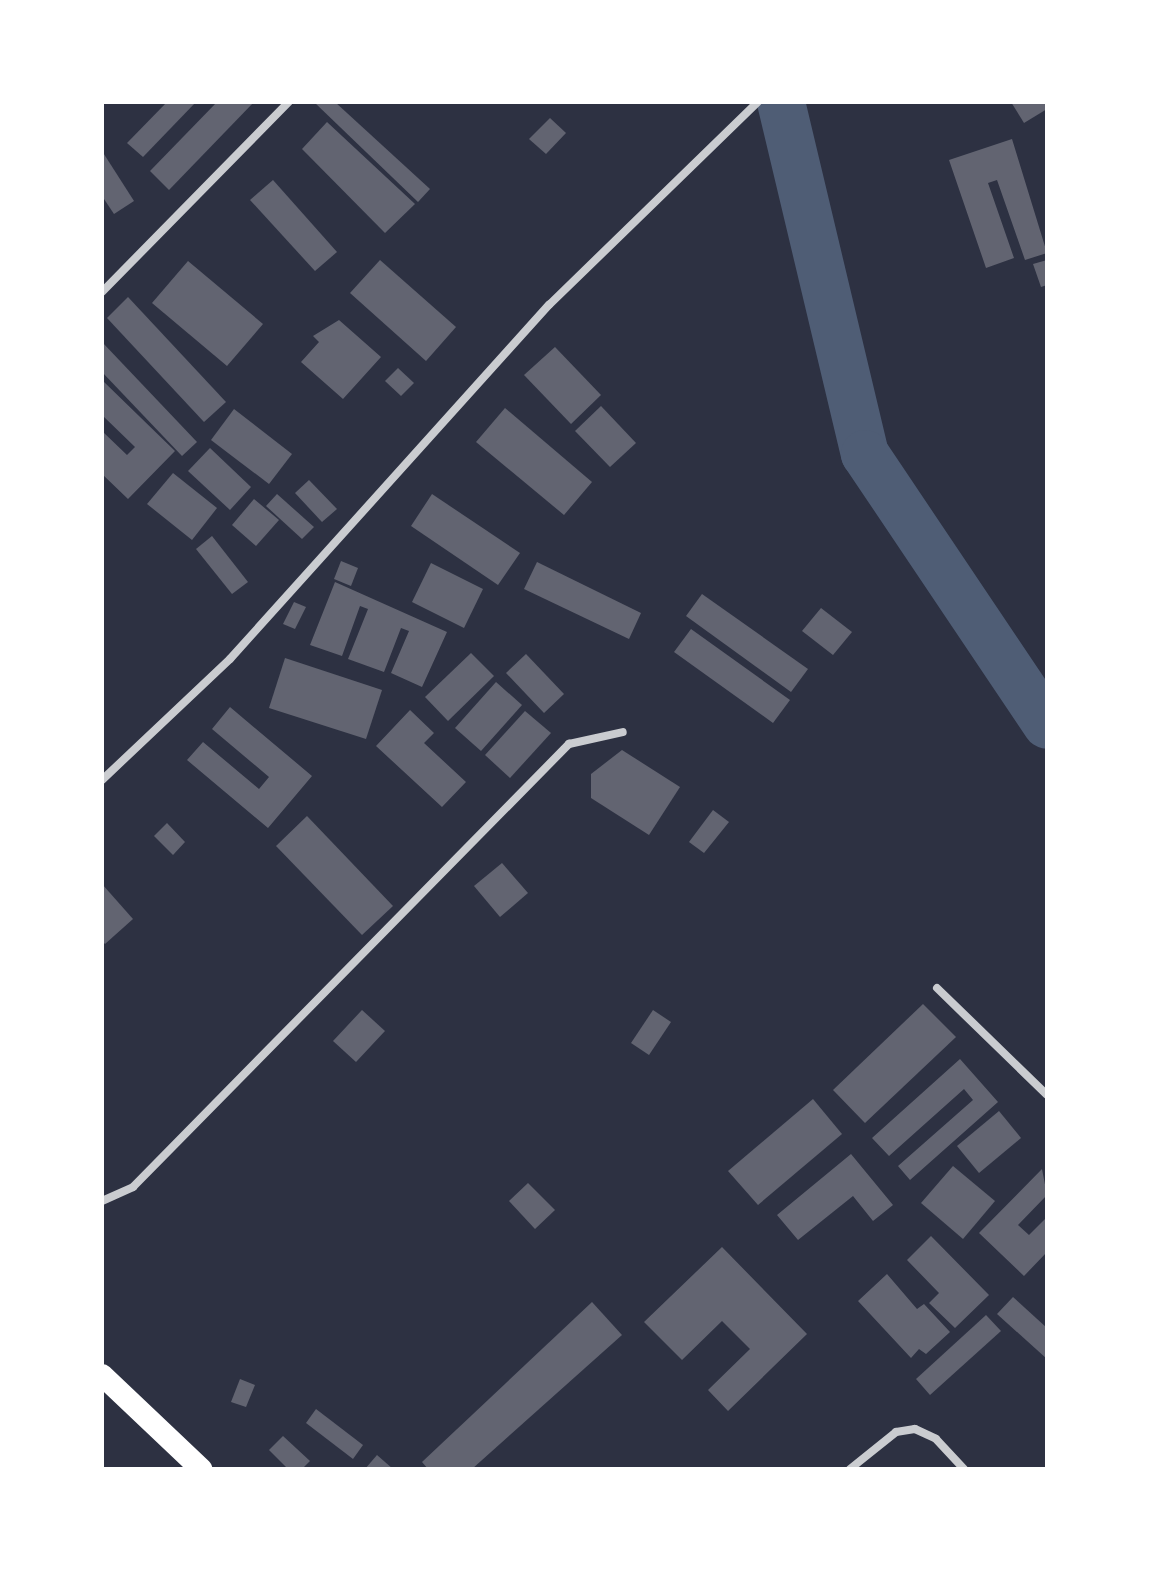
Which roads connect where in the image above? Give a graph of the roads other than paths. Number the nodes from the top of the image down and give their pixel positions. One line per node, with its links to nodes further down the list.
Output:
1 (289, 102): 3 (street)
2 (758, 102): 5 (street)
3 (102, 292)
4 (623, 732): 8 (street)
5 (102, 780)
6 (937, 988): 7 (street)
7 (1047, 1095)
8 (102, 1201)
9 (102, 1375): 10 (highway)
10 (201, 1469)
11 (850, 1469): 12 (street)
12 (964, 1469)

